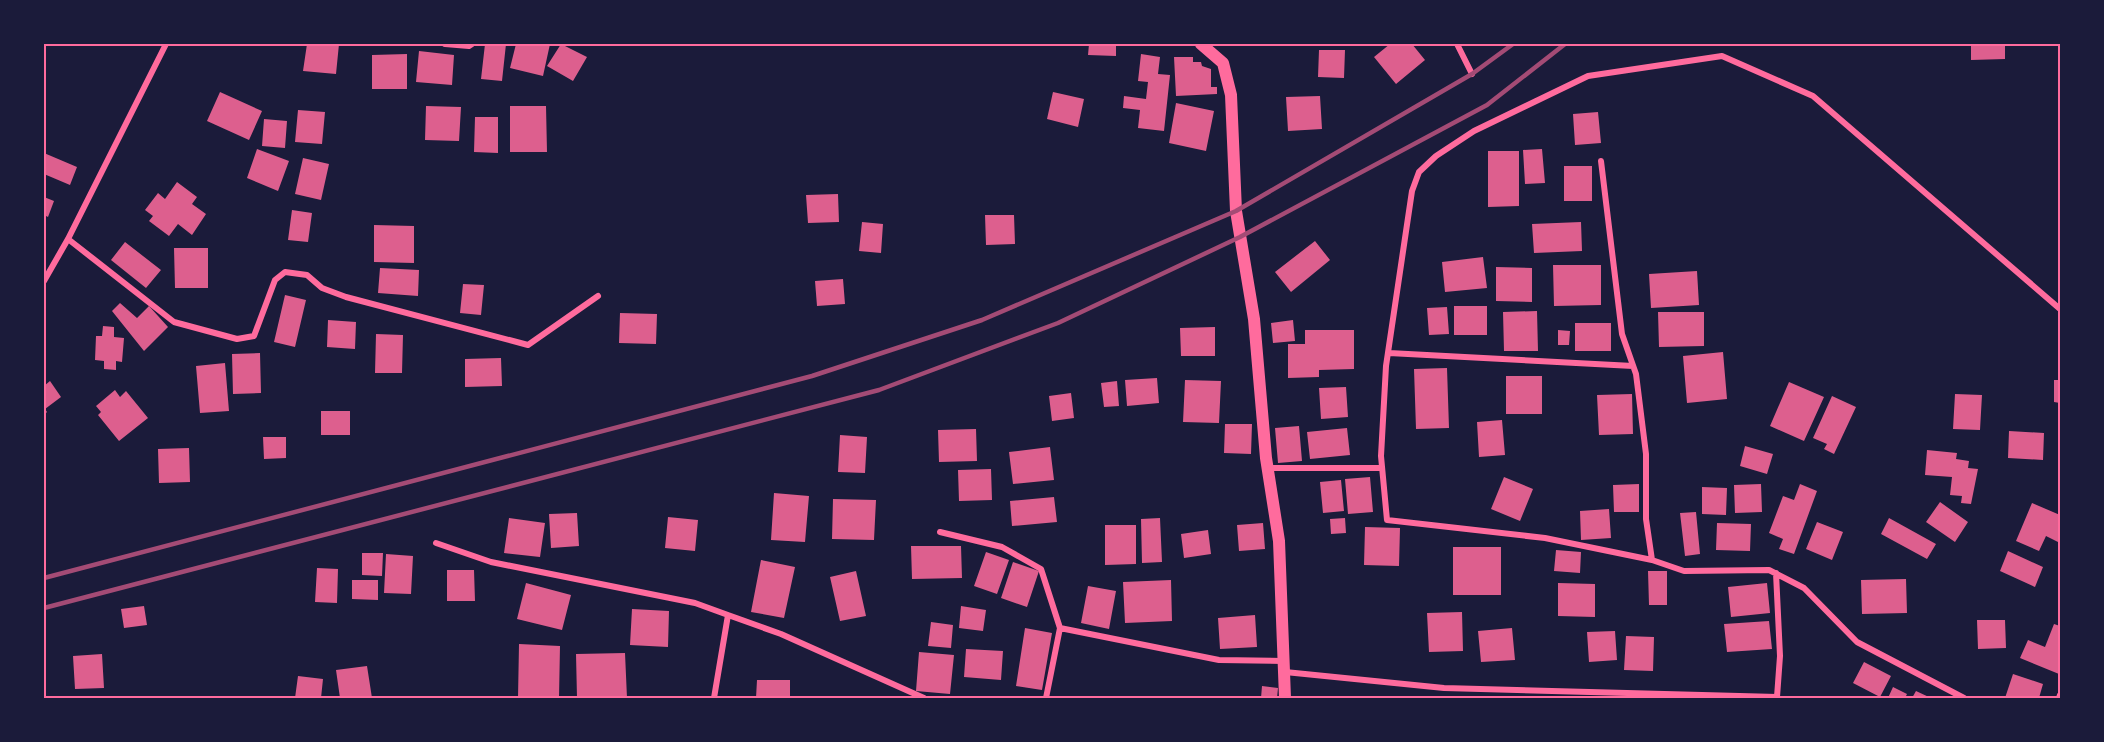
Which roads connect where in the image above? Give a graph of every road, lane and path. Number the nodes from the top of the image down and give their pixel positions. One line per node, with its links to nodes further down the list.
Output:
1 (166, 44): 8 (street)
2 (445, 44): 3 (street)
3 (472, 44)
4 (1201, 44): 14 (main road)
5 (1457, 44): 6 (street)
6 (1472, 74)
7 (1601, 161): 13 (street)
8 (68, 239): 9 (street); 10 (street)
9 (44, 281)
10 (598, 296)
11 (2061, 309): 12 (street)
12 (1389, 353): 13 (street); 15 (street)
13 (1633, 366): 18 (street)
14 (1268, 468): 15 (street); 22 (main road)
15 (1381, 468): 18 (street)
16 (940, 532): 21 (street)
17 (436, 543): 20 (street)
18 (1652, 560): 19 (street)
19 (1776, 573): 22 (street); 27 (street)
20 (728, 615): 23 (street); 24 (street)
21 (1060, 628): 22 (street); 25 (street)
22 (1285, 667): 26 (main road)
23 (714, 699)
24 (924, 699)
25 (1046, 699)
26 (1285, 699)
27 (1964, 699)

